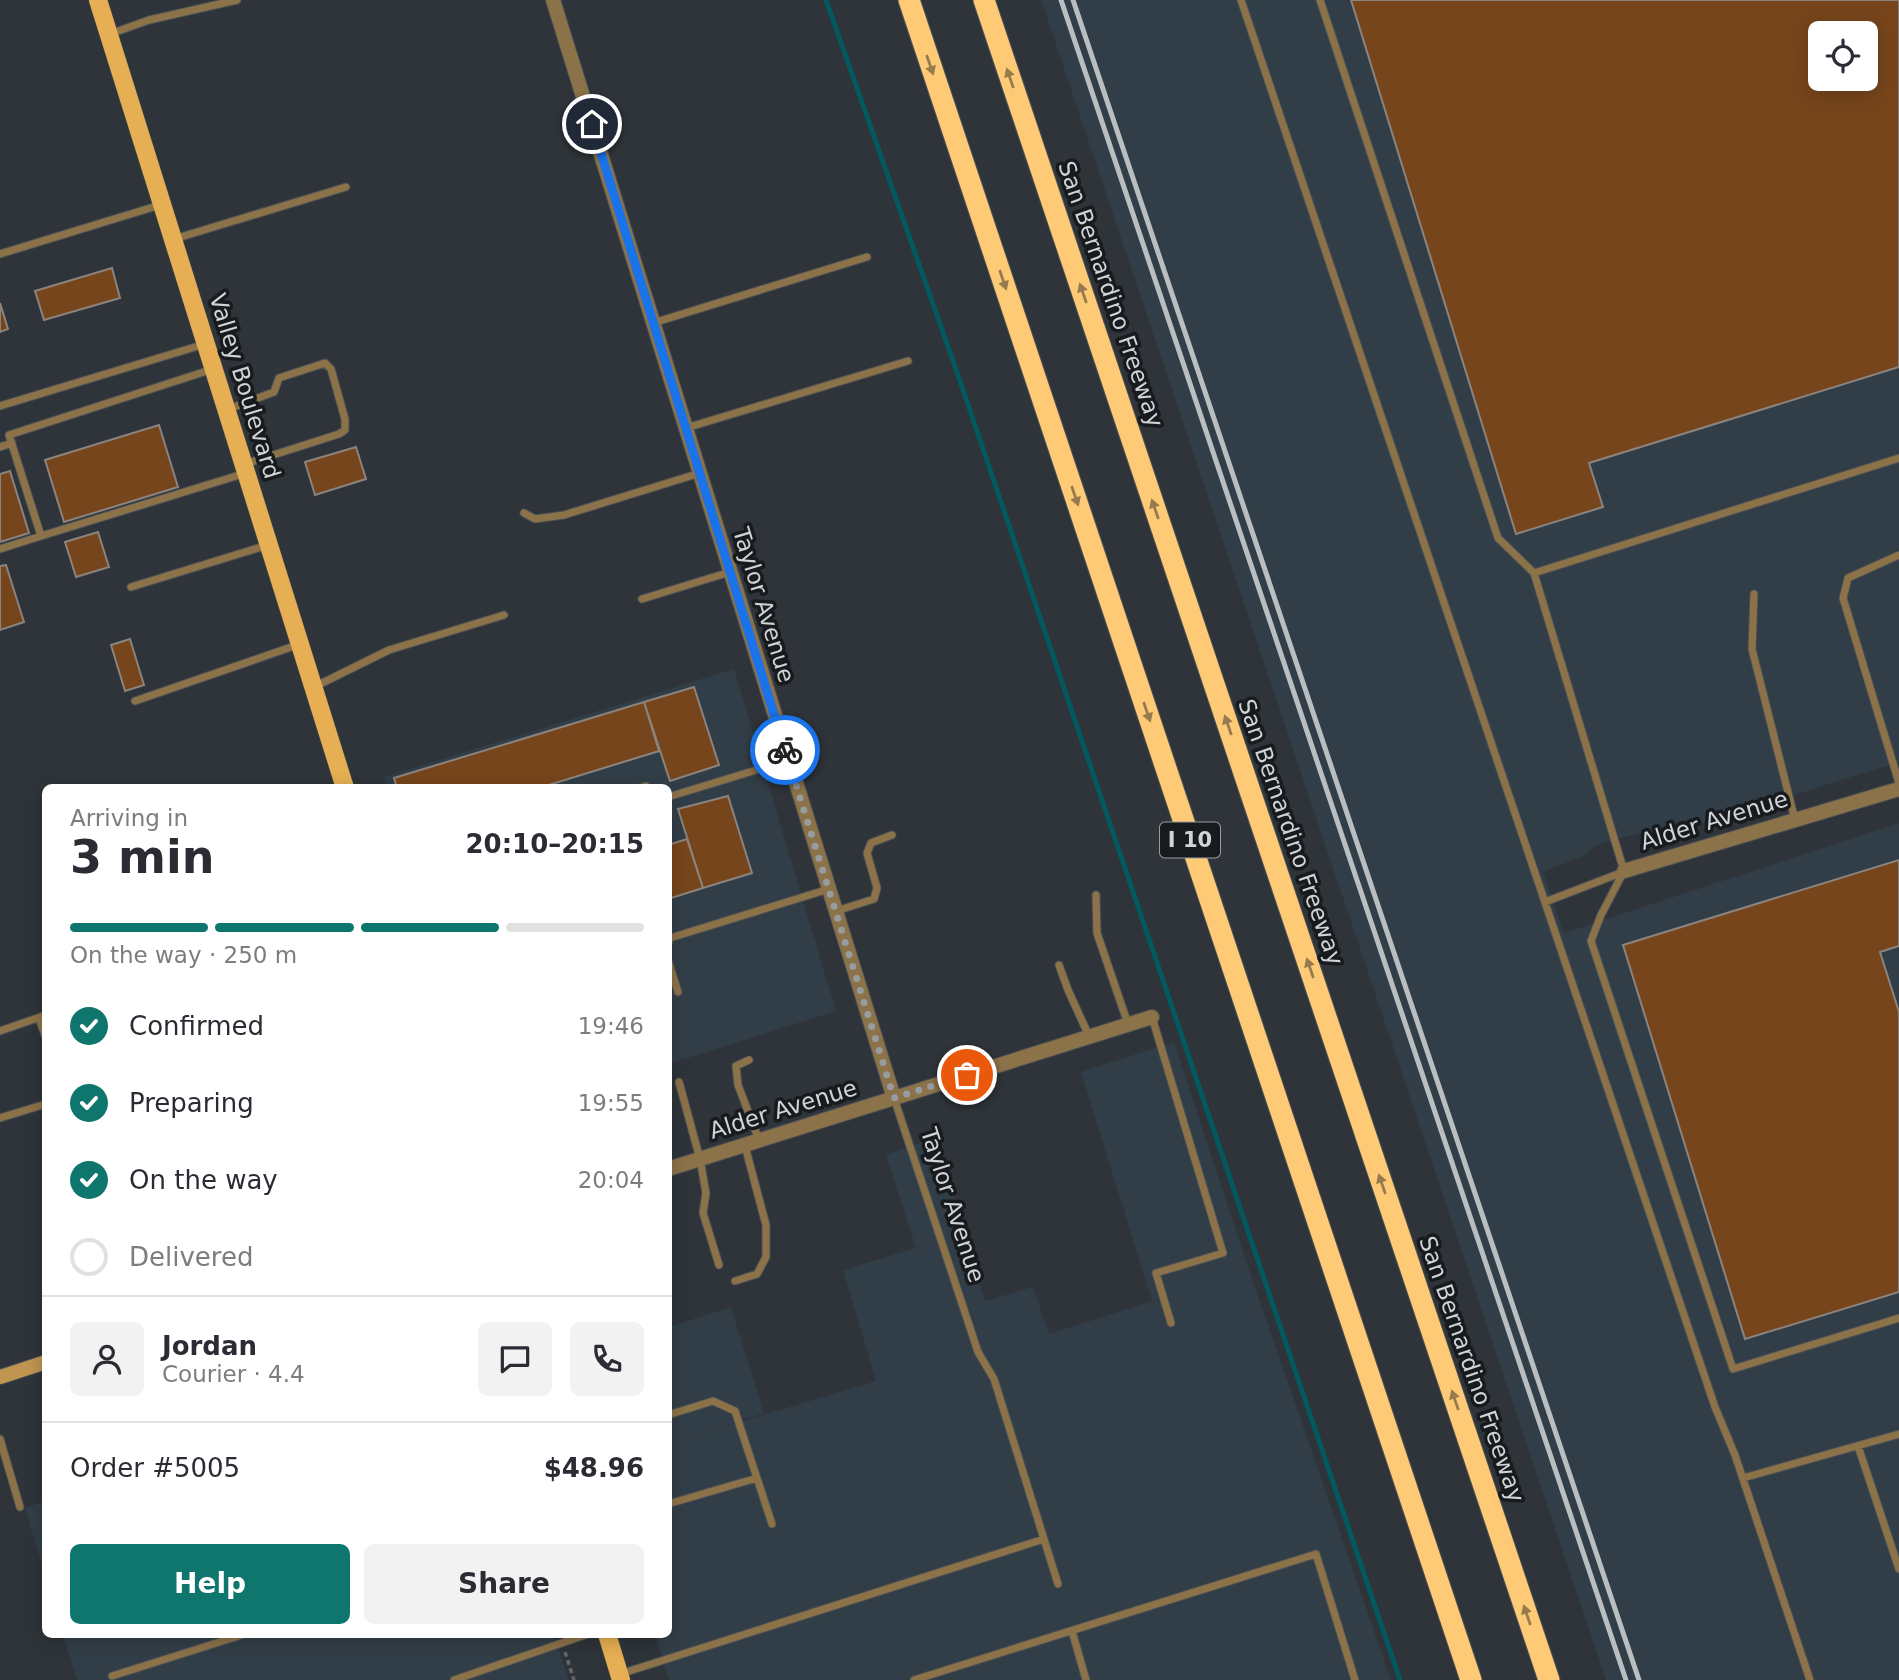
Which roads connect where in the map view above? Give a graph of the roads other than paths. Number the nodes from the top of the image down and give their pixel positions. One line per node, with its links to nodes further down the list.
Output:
1 (98, 0): 8 (main road, Valley Boulevard)
2 (237, 0): 8 (lane)
3 (553, 0): 14 (street, Taylor Avenue)
4 (909, 0): 97 (highway, I 10, one-way to 97)
5 (984, 0): 98 (highway, San Bernardino Freeway, one-way to 5)
6 (1241, 0): 50 (lane)
7 (1320, 0): 32 (lane)
8 (108, 34): 10 (main road, Valley Boulevard)
9 (346, 187): 11 (lane)
10 (162, 205): 11 (main road, Valley Boulevard); 12 (lane)
11 (173, 240): 15 (main road, Valley Boulevard)
12 (0, 254)
13 (867, 257): 14 (lane)
14 (653, 323): 20 (street, Taylor Avenue)
15 (206, 344): 17 (main road, Valley Boulevard); 18 (lane)
16 (908, 361): 20 (lane)
17 (214, 369): 19 (main road, Valley Boulevard); 21 (lane)
18 (0, 406)
19 (226, 410): 24 (main road, Valley Boulevard); 24 (lane)
20 (686, 428): 25 (street, Taylor Avenue)
21 (12, 443): 22 (lane); 27 (lane)
22 (0, 447)
23 (1899, 458): 32 (lane)
24 (245, 469): 27 (lane); 28 (main road, Valley Boulevard)
25 (700, 473): 26 (lane); 31 (street, Taylor Avenue)
26 (524, 513)
27 (41, 536): 29 (lane)
28 (269, 544): 33 (lane); 37 (main road, Valley Boulevard)
29 (0, 548)
30 (1899, 555): 41 (lane)
31 (731, 572): 35 (lane); 40 (street, Taylor Avenue)
32 (1534, 573): 47 (lane)
33 (131, 587)
34 (1754, 594): 45 (lane)
35 (642, 599)
36 (504, 615): 38 (lane)
37 (300, 644): 38 (main road, Valley Boulevard); 39 (lane)
38 (314, 687): 42 (main road, Valley Boulevard)
39 (135, 701)
40 (789, 761): 44 (lane); 48 (street, Taylor Avenue)
41 (1899, 783)
42 (344, 784)
43 (1899, 789): 45 (street, Alder Avenue)
44 (672, 796)
45 (1795, 820): 47 (street, Alder Avenue)
46 (892, 835): 51 (lane)
47 (1624, 872): 50 (lane, Alder Avenue); 71 (lane)
48 (829, 889): 51 (street, Taylor Avenue); 52 (lane)
49 (1096, 895): 58 (lane)
50 (1545, 902): 80 (lane)
51 (835, 911): 63 (street, Taylor Avenue)
52 (672, 937)
53 (1059, 965): 60 (lane)
54 (672, 973): 55 (lane)
55 (678, 992)
56 (42, 1017): 59 (lane)
57 (1152, 1017): 58 (street, Alder Avenue); 72 (lane)
58 (1128, 1024): 60 (street, Alder Avenue)
59 (0, 1031)
60 (1089, 1036): 63 (street, Alder Avenue)
61 (748, 1060): 66 (lane)
62 (679, 1082): 67 (lane)
63 (894, 1098): 66 (street, Alder Avenue); 84 (lane, Taylor Avenue)
64 (42, 1105): 65 (lane)
65 (0, 1118)
66 (751, 1143): 67 (street, Alder Avenue); 70 (lane)
67 (700, 1159): 68 (street, Alder Avenue); 69 (lane)
68 (672, 1168)
69 (719, 1265)
70 (734, 1281)
71 (1899, 1318)
72 (1171, 1323)
73 (42, 1364): 74 (main road)
74 (0, 1377)
75 (672, 1414): 79 (lane)
76 (1899, 1434): 78 (lane)
77 (0, 1439): 82 (lane)
78 (1858, 1446): 80 (lane); 85 (lane)
79 (757, 1478): 81 (lane); 83 (lane)
80 (1743, 1478): 99 (lane)
81 (672, 1502)
82 (20, 1507)
83 (772, 1524)
84 (1044, 1539): 86 (lane, Taylor Avenue); 92 (lane)
85 (1899, 1569)
86 (1058, 1584)
87 (1072, 1631): 94 (lane); 95 (lane); 96 (lane)
88 (232, 1638): 91 (lane)
89 (576, 1638): 93 (lane)
90 (608, 1638): 92 (main road)
91 (112, 1676)
92 (620, 1677)
93 (454, 1680)
94 (914, 1680)
95 (1086, 1680)
96 (1354, 1680)
97 (1471, 1680)
98 (1549, 1680)
99 (1810, 1680)

